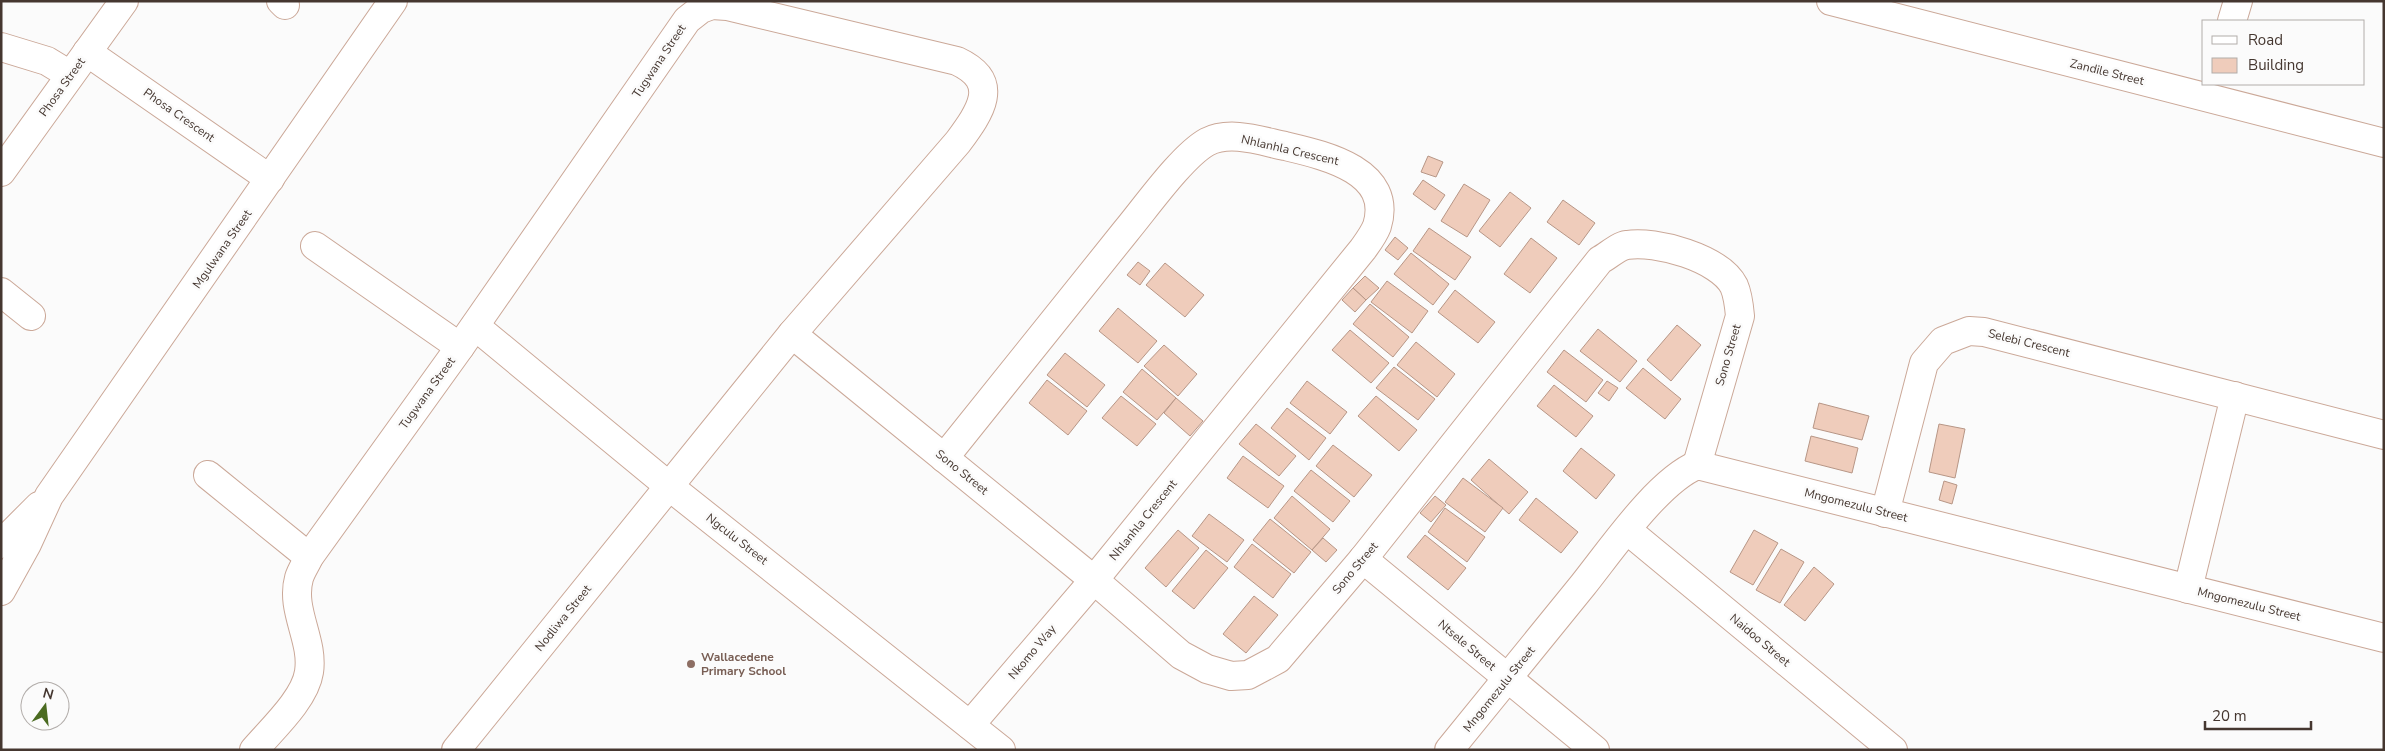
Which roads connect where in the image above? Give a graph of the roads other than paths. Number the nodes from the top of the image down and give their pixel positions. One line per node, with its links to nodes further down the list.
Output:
1 (124, 1): 7 (street, Phosa Street)
2 (394, 1): 12 (street, Mgulwana Street)
3 (1831, 1): 9 (street, Zandile Street)
4 (2238, 1): 5 (street)
5 (2232, 20)
6 (1, 47): 8 (street)
7 (87, 52): 8 (street, Phosa Street); 12 (street, Phosa Crescent)
8 (70, 75): 11 (street, Phosa Street)
9 (2213, 91): 10 (street, Zandile Street)
10 (2384, 143)
11 (1, 172)
12 (270, 179): 24 (street, Mgulwana Street)
13 (314, 246): 17 (street, Ngculu Street)
14 (1, 292): 15 (street)
15 (31, 316)
16 (792, 334): 17 (street, Tugwana Street); 20 (street, Sono Street); 23 (street, Tugwana Street)
17 (468, 337): 23 (street, Ngculu Street); 28 (street, Tugwana Street)
18 (2235, 396): 19 (street, Selebi Crescent); 25 (street, Selebi Crescent); 31 (street)
19 (2384, 435)
20 (944, 458): 30 (street, Sono Street); 30 (street, Nhlanhla Crescent)
21 (1697, 465): 25 (street, Mngomezulu Street); 26 (street, Mngomezulu Street); 29 (street, Sono Street)
22 (208, 475): 28 (street)
23 (670, 487): 35 (street, Ngculu Street); 37 (street, Nodliwa Street)
24 (49, 496): 27 (street, Mgulwana Street); 32 (street, Mgulwana Street)
25 (1885, 512): 31 (street, Mngomezulu Street)
26 (1627, 530): 34 (street, Mngomezulu Street); 41 (street, Naidoo Street)
27 (1, 544)
28 (309, 557): 36 (street, Tugwana Street)
29 (1363, 559): 30 (street, Sono Street); 34 (street, Ntsele Street)
30 (1094, 580): 35 (street, Nkomo Way)
31 (2188, 589): 33 (street, Mngomezulu Street)
32 (1, 591)
33 (2384, 638)
34 (1508, 678): 39 (street, Mngomezulu Street); 40 (street, Ntsele Street)
35 (970, 724): 38 (street, Ngculu Street)
36 (254, 750)
37 (456, 750)
38 (1001, 750)
39 (1450, 750)
40 (1594, 750)
41 (1893, 750)

